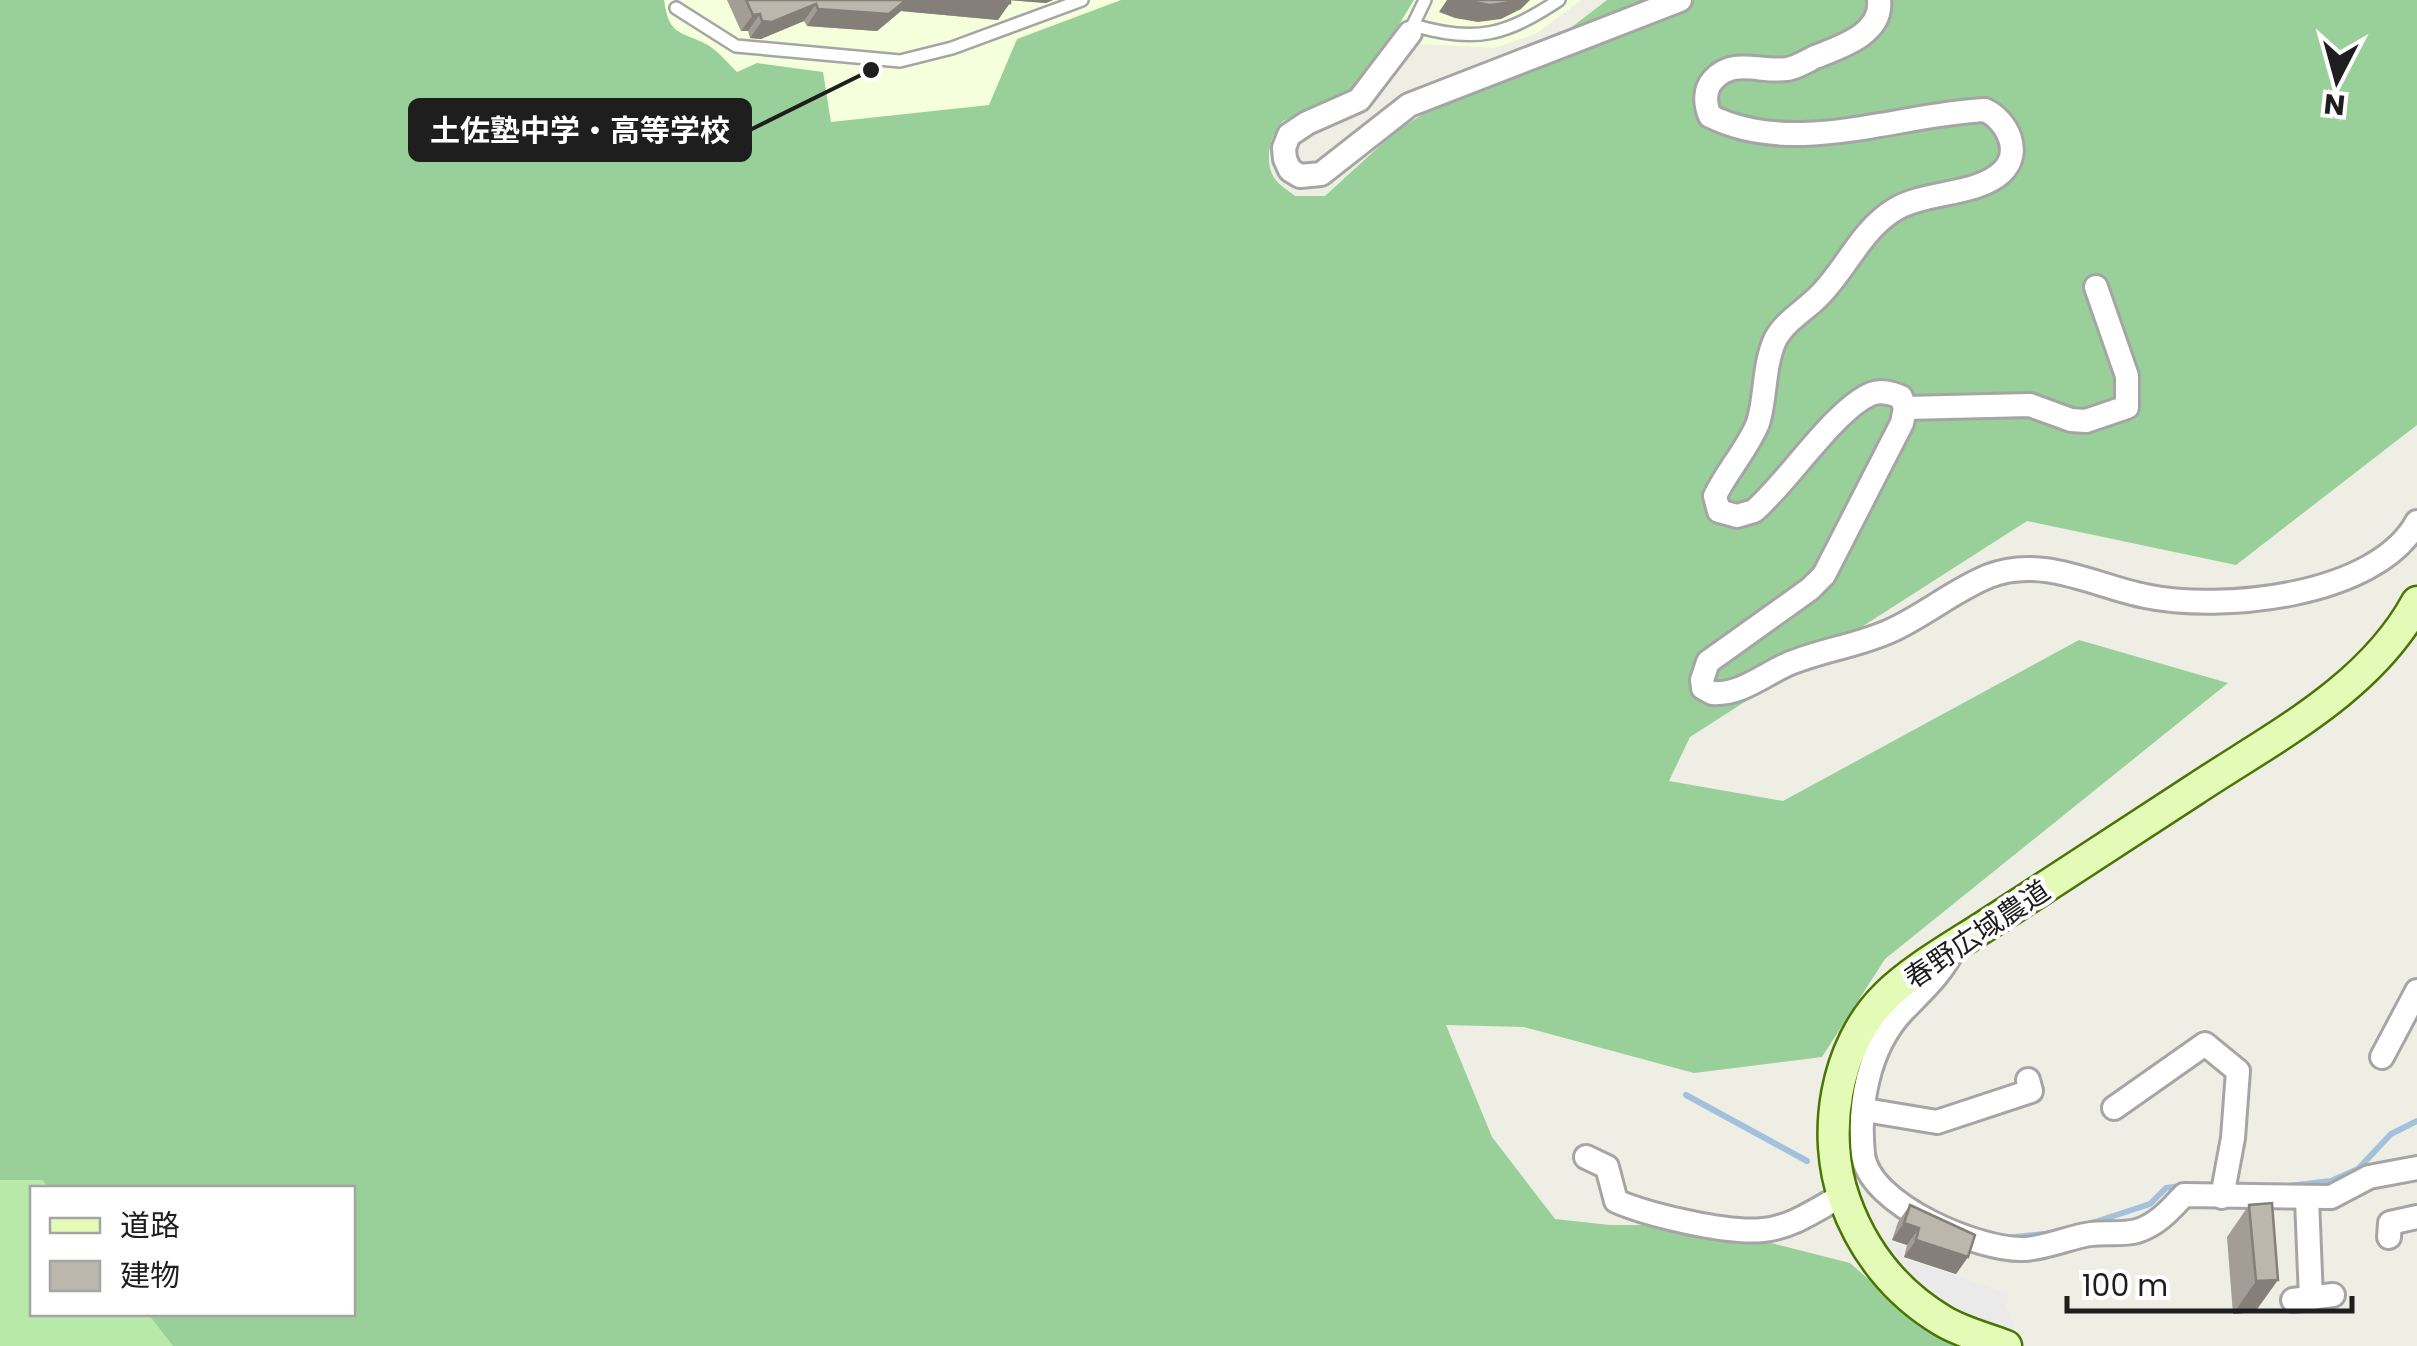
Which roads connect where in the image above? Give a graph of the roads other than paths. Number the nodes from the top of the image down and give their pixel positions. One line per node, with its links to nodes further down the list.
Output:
1 (1082, 0): 6 (lane)
2 (1426, 0): 7 (lane)
3 (1559, 0): 7 (lane)
4 (1680, 0): 7 (street)
5 (1879, 0): 9 (street)
6 (676, 8)
7 (1411, 29)
8 (2096, 287): 9 (street)
9 (1905, 408): 10 (street)
10 (2417, 522)
11 (2417, 602): 12 (street, 春野広域農道)
12 (1954, 948): 17 (street); 21 (street, 春野広域農道)
13 (2417, 991): 14 (street)
14 (2382, 1057)
15 (2028, 1080): 17 (street)
16 (2114, 1108): 20 (street)
17 (1864, 1110): 20 (street)
18 (1586, 1157): 21 (street)
19 (2417, 1168): 22 (street)
20 (2224, 1187): 22 (street)
21 (1842, 1195): 26 (street, 春野広域農道)
22 (2307, 1199): 25 (street)
23 (2417, 1217): 24 (street)
24 (2389, 1237)
25 (2312, 1298)
26 (2006, 1346)

